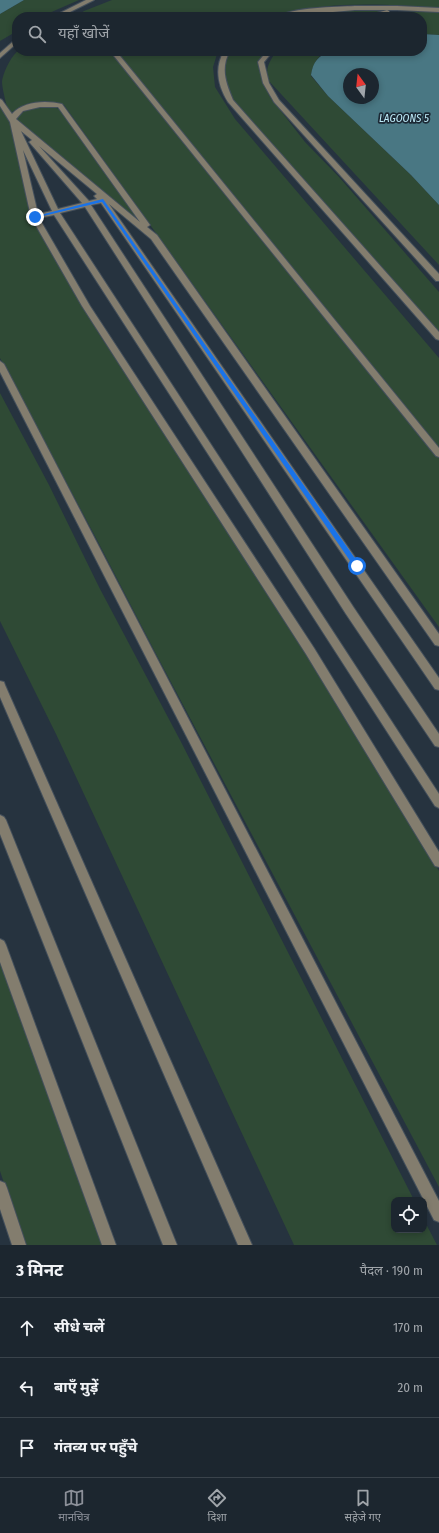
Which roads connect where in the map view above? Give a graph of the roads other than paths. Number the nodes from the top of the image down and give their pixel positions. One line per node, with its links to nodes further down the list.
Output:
1 (91, 0): 4 (street)
2 (411, 8): 3 (street); 5 (street); 6 (street)
3 (439, 10)
4 (66, 12)
5 (308, 12)
6 (391, 12)
7 (12, 45): 8 (street)
8 (0, 56)
9 (116, 56): 22 (street)
10 (225, 56): 20 (street)
11 (266, 56): 19 (street)
12 (0, 101): 13 (street)
13 (12, 120): 14 (street); 15 (street); 16 (street); 17 (street); 18 (street); 18 (street)
14 (103, 200): 15 (street); 25 (street)
15 (86, 204): 16 (street); 26 (street)
16 (56, 212): 17 (street); 27 (street)
17 (35, 217): 29 (street)
18 (154, 237): 23 (street)
19 (439, 279)
20 (439, 336)
21 (0, 364): 32 (street)
22 (439, 454)
23 (439, 642)
24 (0, 685): 36 (street)
25 (439, 686)
26 (439, 742)
27 (439, 803)
28 (0, 820): 35 (street)
29 (439, 862)
30 (0, 945): 34 (street)
31 (0, 1188): 33 (street)
32 (439, 1215)
33 (19, 1245)
34 (109, 1245)
35 (170, 1245)
36 (245, 1245)

